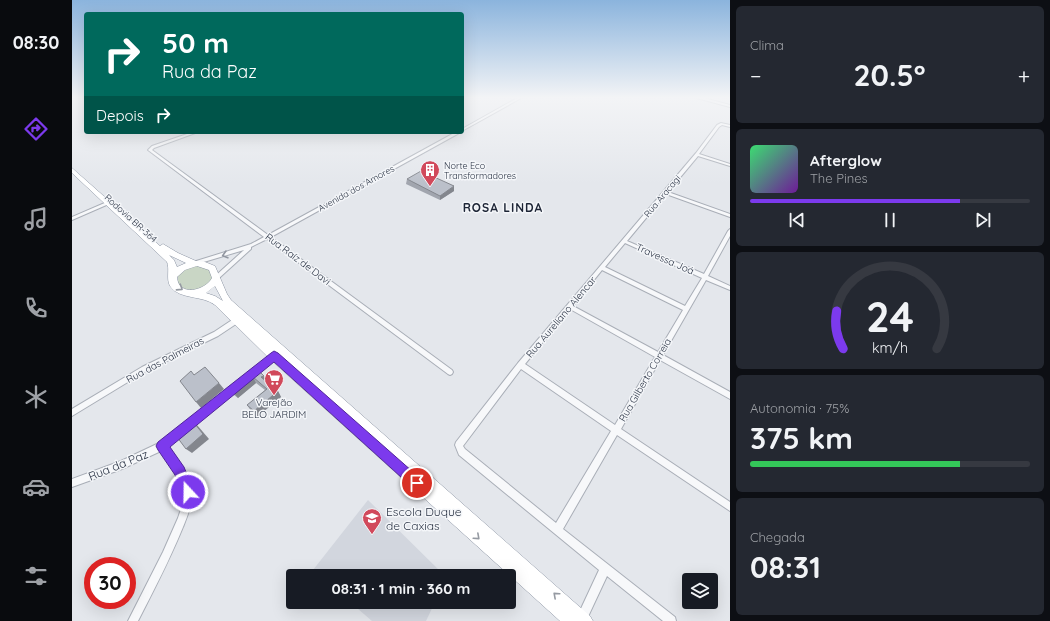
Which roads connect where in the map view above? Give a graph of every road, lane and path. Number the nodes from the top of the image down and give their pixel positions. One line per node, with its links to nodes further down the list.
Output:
1 (719, 126): 4 (street, Rua Aracagi)
2 (190, 134): 13 (street, Rua Raíz de Davi)
3 (455, 134): 13 (street, Avenida dos Amores)
4 (697, 154): 6 (street); 8 (street, Rua Aracagi)
5 (72, 165): 16 (highway, Rodovia BR-364)
6 (730, 165)
7 (72, 170): 9 (highway)
8 (665, 192): 10 (street); 14 (street, Rua Aracagi)
9 (109, 203): 11 (street); 18 (highway)
10 (730, 216)
11 (72, 219)
12 (730, 231): 19 (street, Rua Gilberto Correia)
13 (268, 237): 15 (street, Avenida dos Amores); 29 (street, Rua Raíz de Davi)
14 (624, 241): 17 (street, Rua Aracagi); 19 (street, Travessa Joá)
15 (253, 245): 16 (street, Avenida dos Amores, one-way to 16); 20 (street, Avenida dos Amores)
16 (196, 263): 18 (highway); 20 (highway)
17 (602, 268): 23 (street, Rua Aureliano Alencar); 24 (street)
18 (174, 275): 22 (highway, one-way to 22)
19 (705, 277): 21 (street, Travessa Joá); 24 (street, Rua Gilberto Correia)
20 (216, 278): 22 (highway); 38 (highway, one-way to 20)
21 (730, 288)
22 (194, 293): 25 (highway)
23 (569, 306): 27 (street); 28 (street, Rua Aureliano Alencar)
24 (686, 309): 27 (street, Rua Gilberto Correia)
25 (237, 320): 26 (highway); 31 (street, Rua das Palmeiras)
26 (274, 356): 33 (street, Rua da Paz); 38 (highway, one-way to 38)
27 (659, 356): 30 (street); 32 (street, Rua Gilberto Correia)
28 (520, 365): 32 (street, Rua Aureliano Alencar); 36 (street, Rua Aureliano Alencar)
29 (450, 372)
30 (730, 396)
31 (72, 413)
32 (616, 431): 35 (street, Rua Aureliano Alencar); 36 (street, Rua Gilberto Correia)
33 (162, 446): 34 (street, Rua da Paz); 39 (street)
34 (72, 483)
35 (730, 507)
36 (558, 529): 37 (street)
37 (605, 569): 38 (street); 40 (street)
38 (579, 620)
39 (133, 621)
40 (671, 621)

